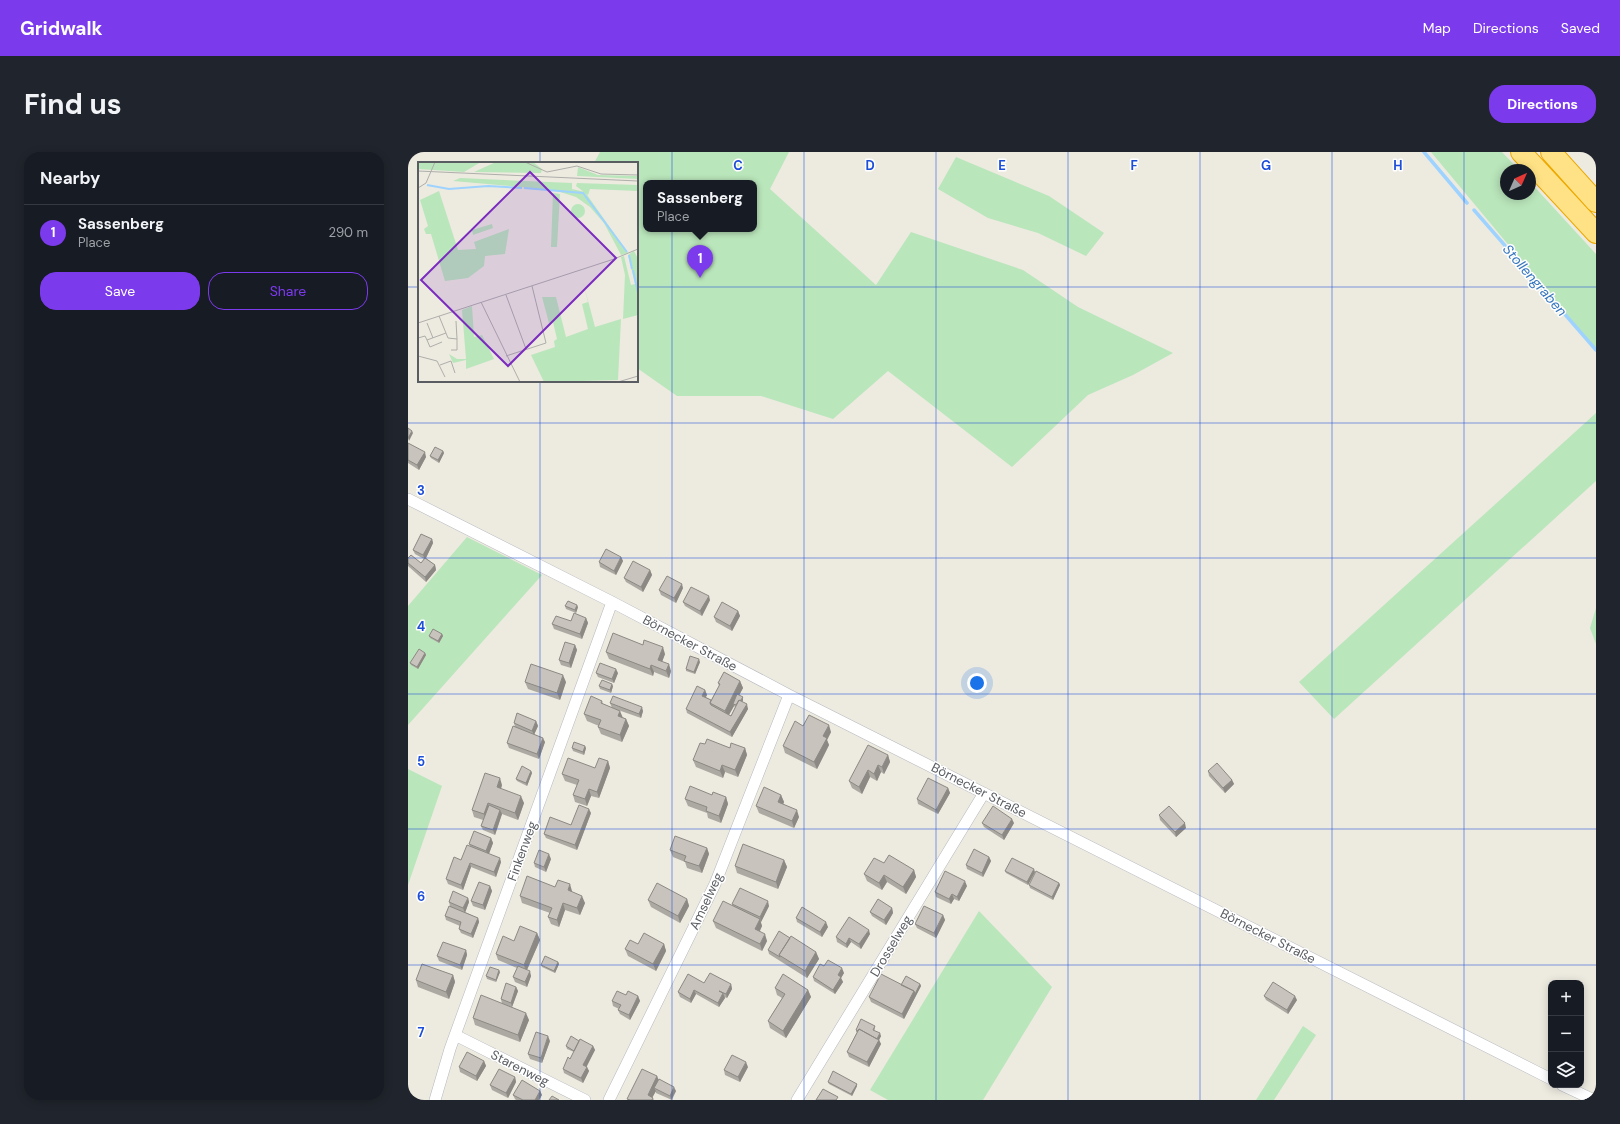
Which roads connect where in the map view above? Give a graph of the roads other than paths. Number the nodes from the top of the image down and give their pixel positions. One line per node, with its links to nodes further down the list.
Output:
1 (1521, 152): 4 (highway)
2 (1551, 152): 3 (highway)
3 (1596, 202)
4 (1596, 233)
5 (408, 499): 6 (street, Börnecker Straße)
6 (612, 602): 7 (street, Börnecker Straße); 9 (street, Finkenweg)
7 (789, 695): 8 (street, Börnecker Straße); 14 (street, Amselweg)
8 (984, 793): 10 (street, Börnecker Straße); 15 (street, Drosselweg)
9 (456, 1035): 12 (street, Finkenweg); 13 (street, Starenweg)
10 (1548, 1077)
11 (1568, 1088): 16 (street)
12 (435, 1100)
13 (585, 1100)
14 (609, 1100)
15 (797, 1100)
16 (1594, 1100)

